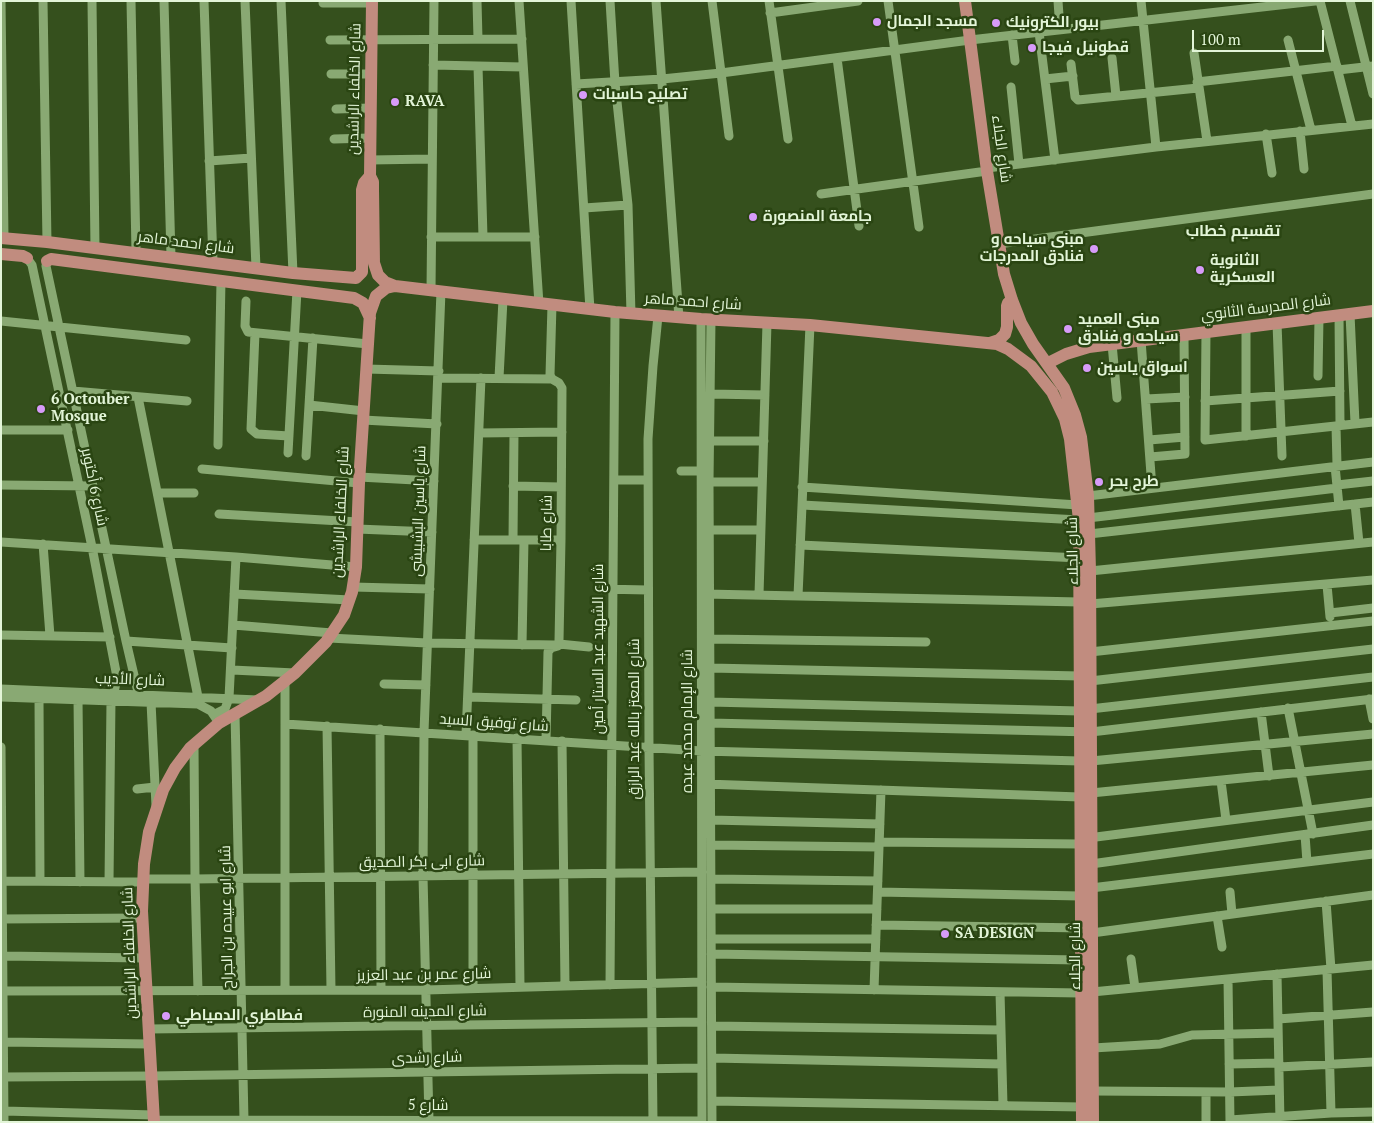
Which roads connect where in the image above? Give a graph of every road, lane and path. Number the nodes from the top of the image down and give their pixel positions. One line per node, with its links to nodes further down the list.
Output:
1 (1, 1): 101 (street)
2 (43, 1): 102 (street)
3 (92, 1): 104 (street)
4 (131, 1): 105 (street)
5 (164, 1): 107 (street)
6 (204, 1): 84 (street)
7 (246, 1): 80 (street)
8 (281, 1): 113 (street)
9 (434, 1): 37 (street, شارع ياسين البشبيشى)
10 (477, 1): 34 (street)
11 (519, 1): 35 (street, شارع طابا)
12 (571, 1): 61 (street)
13 (610, 1): 60 (street)
14 (656, 1): 58 (street)
15 (712, 1): 54 (street)
16 (769, 1): 29 (street)
17 (858, 1): 27 (street)
18 (888, 1): 41 (street)
19 (965, 1): 38 (main road, شارع الجلاء)
20 (1058, 1): 31 (street)
21 (1141, 1): 30 (street)
22 (1315, 1): 28 (street)
23 (1320, 1): 52 (street)
24 (1350, 1): 50 (street)
25 (372, 2): 26 (street); 40 (main road, شارع الخلفاء الراشدين)
26 (323, 3)
27 (830, 3): 29 (street)
28 (1228, 6): 30 (street)
29 (770, 13): 49 (street)
30 (1143, 20): 31 (street); 64 (street)
31 (1060, 30): 32 (street)
32 (1039, 32): 33 (street); 59 (street)
33 (1012, 35): 38 (street); 45 (street)
34 (478, 39): 35 (street); 37 (street)
35 (522, 39): 51 (street, شارع طابا)
36 (330, 40): 40 (street)
37 (434, 40): 40 (street); 47 (street, شارع ياسين البشبيشى)
38 (970, 40): 41 (street); 87 (main road, شارع الجلاء)
39 (1288, 40): 53 (street)
40 (372, 41): 56 (main road, شارع الخلفاء الراشدين)
41 (894, 50): 43 (street); 90 (street)
42 (1194, 53): 62 (street)
43 (837, 58): 49 (street); 91 (street)
44 (1112, 58): 66 (street)
45 (1015, 61)
46 (1071, 64): 57 (street)
47 (433, 65): 48 (street); 81 (street, شارع ياسين البشبيشى)
48 (478, 66): 51 (street); 99 (street)
49 (778, 66): 54 (street); 77 (street)
50 (1369, 66): 52 (street); 65 (street)
51 (523, 67): 100 (street, شارع طابا)
52 (1337, 68): 53 (street); 70 (street)
53 (1296, 71): 62 (street); 71 (street)
54 (721, 73): 58 (street); 74 (street)
55 (331, 74): 56 (street)
56 (371, 74): 67 (main road, شارع الخلفاء الراشدين)
57 (1072, 76): 59 (street); 66 (street)
58 (662, 79): 60 (street); 129 (street)
59 (1045, 79): 83 (street)
60 (615, 83): 61 (street); 94 (street)
61 (576, 84): 95 (street)
62 (1198, 85): 64 (street); 78 (street)
63 (1011, 87): 85 (street)
64 (1150, 93): 66 (street); 79 (street)
65 (1373, 94)
66 (1116, 96)
67 (371, 108): 68 (street); 75 (main road, شارع الخلفاء الراشدين)
68 (336, 109)
69 (1373, 124): 70 (street)
70 (1352, 126): 71 (street)
71 (1311, 130): 72 (street)
72 (1300, 131): 73 (street); 86 (street)
73 (1266, 134): 78 (street); 88 (street)
74 (729, 136)
75 (370, 138): 76 (street); 82 (main road, شارع الخلفاء الراشدين)
76 (334, 139)
77 (788, 139)
78 (1207, 141): 79 (street)
79 (1156, 147): 83 (street)
80 (251, 158): 84 (street); 111 (street)
81 (432, 159): 82 (street); 98 (street, شارع ياسين البشبيشى)
82 (370, 160): 89 (main road, شارع الخلفاء الراشدين)
83 (1055, 160): 85 (street)
84 (209, 161): 110 (street)
85 (1019, 164): 87 (street)
86 (1304, 169)
87 (987, 170): 90 (street); 103 (main road, شارع الجلاء)
88 (1272, 173)
89 (370, 176): 112 (main road, شارع الخلفاء الراشدين); 115 (main road, شارع الخلفاء الراشدين)
90 (912, 182): 91 (street); 97 (street)
91 (854, 190): 92 (street); 96 (street)
92 (821, 194)
93 (1373, 194): 103 (street)
94 (628, 205): 95 (street); 125 (street)
95 (584, 208): 122 (street)
96 (860, 226)
97 (919, 227)
98 (431, 237): 99 (street); 117 (street, شارع ياسين البشبيشى)
99 (483, 237): 100 (street)
100 (535, 237): 121 (street, شارع طابا)
101 (3, 238): 102 (main road, شارع احمد ماهر)
102 (47, 242): 104 (main road, شارع احمد ماهر)
103 (998, 244): 119 (main road, شارع الجلاء)
104 (95, 248): 105 (main road, شارع احمد ماهر)
105 (136, 252): 107 (main road, شارع احمد ماهر)
106 (1, 254): 108 (main road)
107 (171, 257): 110 (main road, شارع احمد ماهر)
108 (27, 258): 135 (street, شارع 6 أكتوبر)
109 (47, 261): 114 (main road); 137 (street, شارع 6 أكتوبر)
110 (213, 262): 111 (main road, شارع احمد ماهر)
111 (256, 268): 113 (main road, شارع احمد ماهر)
112 (362, 270): 113 (main road, شارع احمد ماهر)
113 (292, 273)
114 (221, 280): 116 (main road); 188 (street)
115 (395, 286): 117 (main road, شارع احمد ماهر); 128 (main road, شارع الخلفاء الراشدين)
116 (297, 290): 128 (main road); 142 (street)
117 (436, 290): 118 (main road, شارع احمد ماهر); 152 (street, شارع ياسين البشبيشى)
118 (504, 299): 121 (main road, شارع احمد ماهر); 155 (street)
119 (1012, 300): 146 (main road); 150 (main road, شارع الجلاء)
120 (246, 301): 139 (street)
121 (545, 304): 122 (main road, شارع احمد ماهر); 156 (street, شارع طابا)
122 (590, 310): 124 (main road, شارع احمد ماهر)
123 (1373, 311): 126 (main road, شارع المدرسة الثانوي)
124 (615, 312): 125 (main road, شارع احمد ماهر); 199 (street, شارع الشهيد عبد الستار أمين)
125 (631, 314): 127 (main road, شارع احمد ماهر)
126 (1345, 315): 130 (main road, شارع المدرسة الثانوي); 158 (street); 174 (street)
127 (658, 316): 129 (main road, شارع احمد ماهر); 200 (street, شارع المعتز بالله عبد الرازق)
128 (370, 318): 147 (main road, شارع الخلفاء الراشدين)
129 (679, 318): 131 (main road, شارع احمد ماهر)
130 (1319, 318): 134 (main road, شارع المدرسة الثانوي); 153 (street)
131 (706, 320): 133 (main road, شارع احمد ماهر); 159 (street, شارع الإمام محمد عبده); 197 (street, شارع الإمام محمد عبده)
132 (1, 321): 135 (street)
133 (767, 323): 136 (main road, شارع احمد ماهر); 160 (street)
134 (1277, 323): 138 (main road, شارع المدرسة الثانوي); 161 (street)
135 (45, 325): 137 (street); 177 (street, شارع 6 أكتوبر)
136 (810, 325): 146 (main road, شارع احمد ماهر); 211 (street)
137 (59, 327): 144 (street); 157 (street, شارع 6 أكتوبر)
138 (1246, 327): 140 (main road, شارع المدرسة الثانوي); 165 (street)
139 (255, 332): 142 (street); 182 (street)
140 (1206, 332): 141 (main road, شارع المدرسة الثانوي); 168 (street)
141 (1184, 335): 145 (main road, شارع المدرسة الثانوي); 163 (street)
142 (295, 336): 143 (street); 182 (street)
143 (313, 338): 147 (street); 169 (street)
144 (186, 340)
145 (1141, 340): 148 (main road, شارع المدرسة الثانوي); 166 (street)
146 (990, 343): 149 (main road, شارع احمد ماهر)
147 (368, 344): 151 (main road, شارع الخلفاء الراشدين)
148 (1112, 344): 150 (main road, شارع المدرسة الثانوي); 164 (street)
149 (1013, 353): 171 (main road, شارع الجلاء)
150 (1048, 363): 171 (main road, شارع الجلاء)
151 (366, 369): 152 (street); 170 (main road, شارع الخلفاء الراشدين)
152 (439, 374): 154 (street); 173 (street, شارع ياسين البشبيشى)
153 (1318, 376)
154 (481, 378): 155 (street); 180 (street)
155 (499, 378): 156 (street)
156 (552, 379): 178 (street, شارع طابا)
157 (73, 391): 162 (street); 207 (street, شارع 6 أكتوبر)
158 (1340, 391): 161 (street); 175 (street)
159 (710, 394): 160 (street); 187 (street, شارع الإمام محمد عبده)
160 (765, 395): 185 (street)
161 (1280, 395): 165 (street); 179 (street)
162 (138, 397): 167 (street); 213 (street)
163 (1185, 397): 166 (street); 184 (street)
164 (1117, 398)
165 (1246, 398): 168 (street); 183 (street)
166 (1146, 400): 186 (street)
167 (187, 401)
168 (1205, 401): 183 (street)
169 (309, 405): 170 (street); 190 (street)
170 (363, 415): 173 (street); 198 (main road, شارع الخلفاء الراشدين)
171 (1070, 417): 215 (main road, شارع الجلاء); 219 (main road, شارع الجلاء)
172 (1373, 422): 174 (street)
173 (437, 424): 201 (street, شارع ياسين البشبيشى)
174 (1356, 424): 175 (street)
175 (1338, 426): 179 (street); 194 (street)
176 (1, 430): 177 (street)
177 (68, 430): 206 (street, شارع 6 أكتوبر)
178 (562, 432): 181 (street); 210 (street, شارع طابا)
179 (1281, 432): 183 (street); 191 (street)
180 (479, 433): 181 (street); 228 (street)
181 (514, 433): 208 (street)
182 (289, 436): 189 (street)
183 (1246, 436)
184 (1185, 437): 186 (street); 192 (street)
185 (764, 440): 187 (street); 204 (street)
186 (1149, 440): 192 (street)
187 (710, 441): 203 (street, شارع الإمام محمد عبده)
188 (218, 444)
189 (288, 454)
190 (306, 456)
191 (1282, 456)
192 (1150, 457): 212 (street)
193 (1373, 462): 194 (street)
194 (1336, 466): 209 (street); 212 (street)
195 (202, 470): 198 (street)
196 (681, 471): 197 (street)
197 (701, 471): 252 (street, شارع الإمام محمد عبده)
198 (359, 480): 201 (street); 223 (main road, شارع الخلفاء الراشدين)
199 (614, 480): 200 (street); 249 (street, شارع الشهيد عبد الستار أمين)
200 (648, 480): 250 (street, شارع المعتز بالله عبد الرازق)
201 (434, 481): 226 (street, شارع ياسين البشبيشى)
202 (1373, 481): 209 (street)
203 (709, 482): 204 (street); 224 (street, شارع الإمام محمد عبده)
204 (762, 482): 225 (street)
205 (1, 486): 206 (street)
206 (80, 486): 207 (street); 237 (street, شارع 6 أكتوبر)
207 (93, 486): 238 (street, شارع 6 أكتوبر)
208 (513, 486): 210 (street); 229 (street)
209 (1337, 486): 220 (street); 222 (street)
210 (561, 487): 231 (street, شارع طابا)
211 (802, 487): 218 (street); 219 (street)
212 (1152, 488): 215 (street)
213 (158, 493): 214 (street); 239 (street)
214 (194, 493)
215 (1088, 496): 222 (main road, شارع الجلاء)
216 (1373, 502): 217 (street)
217 (1355, 504): 220 (street); 234 (street)
218 (802, 505): 222 (street); 236 (street)
219 (1078, 505): 222 (main road, شارع الجلاء)
220 (1339, 506): 227 (street)
221 (219, 514): 223 (street)
222 (1084, 519): 227 (main road, شارع الجلاء); 241 (main road, شارع الجلاء)
223 (358, 525): 226 (street); 242 (main road, شارع الخلفاء الراشدين)
224 (709, 530): 225 (street); 252 (street, شارع الإمام محمد عبده)
225 (761, 530): 253 (street)
226 (432, 532): 247 (street, شارع ياسين البشبيشى)
227 (1089, 534): 243 (main road, شارع الجلاء)
228 (474, 540): 229 (street); 270 (street)
229 (513, 540): 230 (street)
230 (524, 540): 231 (street); 272 (street)
231 (561, 540): 273 (street, شارع طابا)
232 (1, 542): 235 (street)
233 (1373, 542): 234 (street)
234 (1359, 543): 243 (street)
235 (43, 544): 237 (street); 263 (street)
236 (800, 546): 241 (street); 254 (street)
237 (92, 547): 238 (street); 265 (street, شارع 6 أكتوبر)
238 (107, 548): 239 (street); 267 (street, شارع 6 أكتوبر)
239 (169, 552): 240 (street); 271 (street)
240 (236, 557): 242 (street); 251 (street)
241 (1080, 558): 256 (main road, شارع الجلاء)
242 (356, 567): 246 (main road, شارع الخلفاء الراشدين)
243 (1090, 571): 256 (main road, شارع الجلاء)
244 (1373, 580): 245 (street)
245 (1327, 585): 256 (street); 258 (street)
246 (353, 587): 247 (street); 255 (main road, شارع الخلفاء الراشدين)
247 (430, 590): 268 (street, شارع ياسين البشبيشى)
248 (600, 590): 249 (street)
249 (613, 590): 250 (street); 319 (street, شارع الشهيد عبد الستار أمين)
250 (648, 590): 322 (street, شارع المعتز بالله عبد الرازق)
251 (234, 594): 255 (street); 260 (street)
252 (706, 594): 253 (street); 266 (street, شارع الإمام محمد عبده); 323 (street, شارع الإمام محمد عبده)
253 (759, 595): 254 (street)
254 (798, 596): 256 (street)
255 (350, 600): 264 (main road, شارع الخلفاء الراشدين)
256 (1085, 603): 277 (main road, شارع الجلاء); 282 (main road, شارع الجلاء)
257 (1373, 608): 258 (street)
258 (1330, 613): 261 (street)
259 (1373, 621): 261 (street)
260 (233, 625): 264 (street); 275 (street)
261 (1331, 626): 277 (street)
262 (1, 635): 263 (street)
263 (50, 636): 265 (street)
264 (331, 636): 268 (street); 280 (main road, شارع الخلفاء الراشدين)
265 (110, 637): 289 (street, شارع 6 أكتوبر)
266 (710, 639): 269 (street); 278 (street, شارع الإمام محمد عبده)
267 (126, 641): 271 (street); 286 (street, شارع 6 أكتوبر)
268 (427, 642): 270 (street); 284 (street, شارع ياسين البشبيشى)
269 (926, 642)
270 (470, 644): 272 (street); 288 (street)
271 (188, 645): 275 (street); 290 (street)
272 (522, 645): 273 (street)
273 (558, 645): 274 (street); 294 (street, شارع طابا)
274 (589, 646)
275 (232, 648): 279 (street)
276 (1373, 649): 282 (street)
277 (1090, 652): 282 (main road, شارع الجلاء)
278 (710, 668): 282 (street); 299 (street, شارع الإمام محمد عبده)
279 (232, 670): 280 (street); 292 (street)
280 (290, 677): 296 (main road, شارع الخلفاء الراشدين); 307 (street)
281 (1373, 677): 301 (street)
282 (1085, 679): 301 (main road, شارع الجلاء)
283 (384, 684): 284 (street)
284 (426, 685): 310 (street, شارع ياسين البشبيشى)
285 (1, 689): 289 (street, شارع الأديب)
286 (141, 695): 289 (street, شارع الأديب); 290 (street, شارع الأديب)
287 (1, 696): 291 (street, شارع الأديب)
288 (468, 696): 294 (street); 313 (street)
289 (113, 697): 293 (street, شارع الأديب); 298 (street, شارع الأديب); 367 (street, شارع 6 أكتوبر)
290 (198, 697): 292 (street, شارع الأديب)
291 (39, 698): 293 (street, شارع الأديب); 363 (street)
292 (230, 698): 296 (street, شارع الأديب); 304 (street)
293 (78, 699): 366 (street)
294 (547, 699): 297 (street); 315 (street, شارع طابا)
295 (1371, 699): 300 (street); 305 (street)
296 (258, 700): 303 (main road, شارع الخلفاء الراشدين)
297 (576, 700)
298 (151, 702): 304 (street, شارع الأديب); 331 (street)
299 (710, 702): 301 (street); 306 (street, شارع الإمام محمد عبده)
300 (1288, 708): 302 (street); 317 (street)
301 (1085, 710): 311 (main road, شارع الجلاء)
302 (1261, 712): 311 (street); 320 (street)
303 (235, 714): 304 (main road, شارع الخلفاء الراشدين); 360 (street, شارع ابو عبيده بن الجراح)
304 (217, 719): 318 (main road, شارع الخلفاء الراشدين)
305 (1373, 719)
306 (710, 723): 311 (street); 323 (street, شارع الإمام محمد عبده)
307 (285, 724): 308 (street, شارع توفيق السيد); 358 (street)
308 (327, 726): 309 (street, شارع توفيق السيد); 357 (street)
309 (380, 729): 310 (street, شارع توفيق السيد); 355 (street)
310 (424, 732): 313 (street, شارع توفيق السيد); 356 (street, شارع ياسين البشبيشى)
311 (1085, 732): 324 (main road, شارع الجلاء)
312 (1373, 734): 317 (street, شارع توفيق السيد)
313 (470, 735): 314 (street, شارع توفيق السيد); 354 (street)
314 (517, 738): 315 (street, شارع توفيق السيد); 352 (street)
315 (546, 740): 316 (street, شارع توفيق السيد)
316 (562, 741): 319 (street, شارع توفيق السيد); 353 (street)
317 (1295, 742): 320 (street, شارع توفيق السيد); 327 (street)
318 (194, 745): 337 (main road, شارع الخلفاء الراشدين); 359 (street)
319 (612, 745): 322 (street, شارع توفيق السيد); 351 (street, شارع الشهيد عبد الستار أمين)
320 (1265, 745): 324 (street, شارع توفيق السيد); 328 (street)
321 (1, 747): 326 (street)
322 (649, 748): 323 (street, شارع توفيق السيد); 349 (street, شارع المعتز بالله عبد الرازق)
323 (706, 751): 324 (street, شارع توفيق السيد); 330 (street, شارع الإمام محمد عبده)
324 (1085, 761): 334 (main road, شارع الجلاء)
325 (1373, 765): 327 (street)
326 (2, 766): 362 (street)
327 (1301, 773): 328 (street); 336 (street)
328 (1269, 776): 329 (street)
329 (1221, 781): 334 (street); 339 (street)
330 (706, 784): 333 (street); 338 (street, شارع الإمام محمد عبده); 350 (street, شارع الإمام محمد عبده)
331 (154, 787): 332 (street); 337 (street)
332 (137, 789)
333 (881, 790): 334 (street); 340 (street)
334 (1085, 795): 343 (main road, شارع الجلاء)
335 (1373, 802): 336 (street)
336 (1308, 810): 339 (street); 342 (street)
337 (156, 811): 364 (main road, شارع الخلفاء الراشدين)
338 (711, 820): 340 (street); 345 (street, شارع الإمام محمد عبده)
339 (1226, 820): 343 (street)
340 (880, 824): 344 (street)
341 (1373, 825): 342 (street)
342 (1309, 834): 347 (street); 348 (street)
343 (1084, 840): 344 (street); 348 (main road, شارع الجلاء); 372 (main road, شارع الجلاء)
344 (879, 844): 345 (street); 365 (street)
345 (711, 845): 361 (street, شارع الإمام محمد عبده)
346 (1373, 854): 347 (street)
347 (1308, 862): 368 (street)
348 (1091, 864): 368 (main road, شارع الجلاء)
349 (650, 872): 350 (street, شارع ابى بكر الصديق); 351 (street, شارع ابى بكر الصديق); 396 (street, شارع المعتز بالله عبد الرازق)
350 (702, 872): 395 (street, شارع الإمام محمد عبده)
351 (611, 873): 353 (street, شارع ابى بكر الصديق); 397 (street, شارع الشهيد عبد الستار أمين)
352 (518, 874): 353 (street, شارع ابى بكر الصديق); 354 (street, شارع ابى بكر الصديق); 399 (street)
353 (564, 874): 398 (street)
354 (473, 875): 356 (street, شارع ابى بكر الصديق); 401 (street)
355 (380, 876): 356 (street, شارع ابى بكر الصديق); 357 (street, شارع ابى بكر الصديق); 406 (street)
356 (424, 876): 407 (street, شارع ياسين البشبيشى)
357 (330, 877): 358 (street, شارع ابى بكر الصديق); 405 (street)
358 (285, 878): 360 (street, شارع ابى بكر الصديق); 404 (street)
359 (195, 879): 360 (street, شارع ابى بكر الصديق); 364 (street, شارع ابى بكر الصديق); 411 (street)
360 (240, 879): 403 (street, شارع ابو عبيده بن الجراح)
361 (711, 879): 365 (street); 374 (street, شارع الإمام محمد عبده)
362 (3, 881): 363 (street, شارع ابى بكر الصديق); 379 (street)
363 (40, 881): 366 (street, شارع ابى بكر الصديق)
364 (143, 881): 367 (street, شارع ابى بكر الصديق); 378 (main road, شارع الخلفاء الراشدين)
365 (878, 881): 369 (street)
366 (80, 882): 367 (street, شارع ابى بكر الصديق)
367 (109, 882)
368 (1091, 888): 381 (main road, شارع الجلاء)
369 (878, 892): 372 (street); 375 (street)
370 (1230, 892): 376 (street)
371 (1373, 895): 373 (street)
372 (1080, 896): 381 (main road, شارع الجلاء)
373 (1326, 901): 376 (street); 392 (street)
374 (711, 909): 375 (street); 382 (street, شارع الإمام محمد عبده)
375 (877, 909): 380 (street)
376 (1232, 914): 377 (street)
377 (1217, 916): 381 (street); 384 (street)
378 (142, 918): 379 (street); 388 (main road, شارع الخلفاء الراشدين)
379 (2, 919): 386 (street)
380 (876, 925): 381 (street); 383 (street)
381 (1088, 930): 390 (main road, شارع الجلاء); 413 (main road, شارع الجلاء)
382 (711, 939): 383 (street); 385 (street, شارع الإمام محمد عبده)
383 (876, 939): 387 (street)
384 (1222, 947)
385 (711, 954): 387 (street); 400 (street, شارع الإمام محمد عبده)
386 (3, 956): 388 (street); 409 (street)
387 (876, 957): 390 (street); 408 (street)
388 (144, 958): 410 (main road, شارع الخلفاء الراشدين)
389 (1131, 959): 402 (street)
390 (1080, 960): 413 (main road, شارع الجلاء)
391 (1373, 965): 392 (street)
392 (1329, 969): 393 (street); 415 (street)
393 (1277, 974): 394 (street); 416 (street)
394 (1228, 979): 402 (street); 425 (street)
395 (702, 982): 396 (street, شارع عمر بن عبد العزيز); 417 (street, شارع الإمام محمد عبده)
396 (652, 984): 397 (street, شارع عمر بن عبد العزيز); 418 (street, شارع المعتز بالله عبد الرازق)
397 (610, 985): 398 (street, شارع عمر بن عبد العزيز)
398 (565, 986): 399 (street, شارع عمر بن عبد العزيز)
399 (520, 987): 401 (street, شارع عمر بن عبد العزيز)
400 (711, 987): 408 (street); 420 (street, شارع الإمام محمد عبده)
401 (473, 988): 407 (street, شارع عمر بن عبد العزيز)
402 (1135, 988): 413 (street)
403 (242, 990): 404 (street, شارع عمر بن عبد العزيز); 411 (street, شارع عمر بن عبد العزيز); 421 (street, شارع ابو عبيده بن الجراح)
404 (285, 990): 405 (street, شارع عمر بن عبد العزيز)
405 (331, 990): 406 (street, شارع عمر بن عبد العزيز)
406 (381, 990): 407 (street, شارع عمر بن عبد العزيز)
407 (426, 990): 419 (street, شارع ياسين البشبيشى)
408 (874, 990): 412 (street)
409 (3, 991): 410 (street, شارع عمر بن عبد العزيز); 426 (street)
410 (147, 991): 411 (street, شارع عمر بن عبد العزيز); 422 (main road, شارع الخلفاء الراشدين)
411 (198, 991)
412 (1000, 992): 413 (street); 423 (street)
413 (1086, 993): 428 (main road, شارع الجلاء); 449 (main road, شارع الجلاء)
414 (1373, 1012): 415 (street)
415 (1328, 1015): 416 (street); 434 (street)
416 (1278, 1019): 424 (street)
417 (702, 1022): 418 (street, شارع المدينه المنورة); 436 (street, شارع الإمام محمد عبده)
418 (652, 1023): 419 (street, شارع المدينه المنورة); 437 (street, شارع المعتز بالله عبد الرازق)
419 (426, 1026): 421 (street, شارع المدينه المنورة); 438 (street, شارع ياسين البشبيشى)
420 (712, 1026): 423 (street); 429 (street, شارع الإمام محمد عبده)
421 (242, 1028): 422 (street, شارع المدينه المنورة); 439 (street, شارع ابو عبيده بن الجراح)
422 (149, 1029): 427 (main road, شارع الخلفاء الراشدين)
423 (1001, 1030): 432 (street)
424 (1278, 1033): 425 (street); 435 (street)
425 (1228, 1034): 428 (street); 433 (street)
426 (3, 1042): 427 (street); 431 (street)
427 (150, 1044): 440 (main road, شارع الخلفاء الراشدين)
428 (1092, 1048): 444 (main road, شارع الجلاء)
429 (712, 1058): 432 (street); 442 (street, شارع الإمام محمد عبده)
430 (1373, 1062): 434 (street)
431 (2, 1064): 441 (street)
432 (1002, 1064): 448 (street)
433 (1229, 1064): 435 (street); 446 (street)
434 (1330, 1064): 435 (street); 451 (street)
435 (1279, 1065): 443 (street)
436 (702, 1068): 437 (street, شارع رشدى); 442 (street, شارع الإمام محمد عبده)
437 (652, 1069): 438 (street, شارع رشدى); 459 (street, شارع المعتز بالله عبد الرازق)
438 (428, 1072): 439 (street, شارع رشدى); 456 (street, شارع ياسين البشبيشى)
439 (243, 1074): 440 (street, شارع رشدى); 455 (street, شارع ابو عبيده بن الجراح)
440 (152, 1076): 441 (street, شارع رشدى); 453 (main road, شارع الخلفاء الراشدين)
441 (3, 1077): 452 (street)
442 (707, 1082): 447 (street, شارع الإمام محمد عبده); 460 (street, شارع الإمام محمد عبده)
443 (1279, 1090): 446 (street); 454 (street)
444 (1093, 1091): 445 (street); 463 (main road, شارع الجلاء)
445 (1206, 1092): 446 (street); 464 (street)
446 (1230, 1092): 461 (street)
447 (712, 1101): 448 (street); 460 (street, شارع الإمام محمد عبده)
448 (1003, 1105): 449 (street)
449 (1082, 1107): 462 (main road, شارع الجلاء)
450 (1373, 1112): 451 (street)
451 (1331, 1113): 454 (street)
452 (3, 1118): 453 (street, شارع 5)
453 (154, 1119): 455 (street, شارع 5)
454 (1280, 1119): 461 (street)
455 (244, 1120): 457 (street, شارع 5)
456 (429, 1120): 457 (street, شارع 5); 458 (street, شارع 5)
457 (302, 1121)
458 (497, 1121): 459 (street, شارع 5)
459 (653, 1121): 460 (street, شارع 5)
460 (706, 1121)
461 (1230, 1121)
462 (1082, 1122)
463 (1093, 1122)
464 (1206, 1122)

